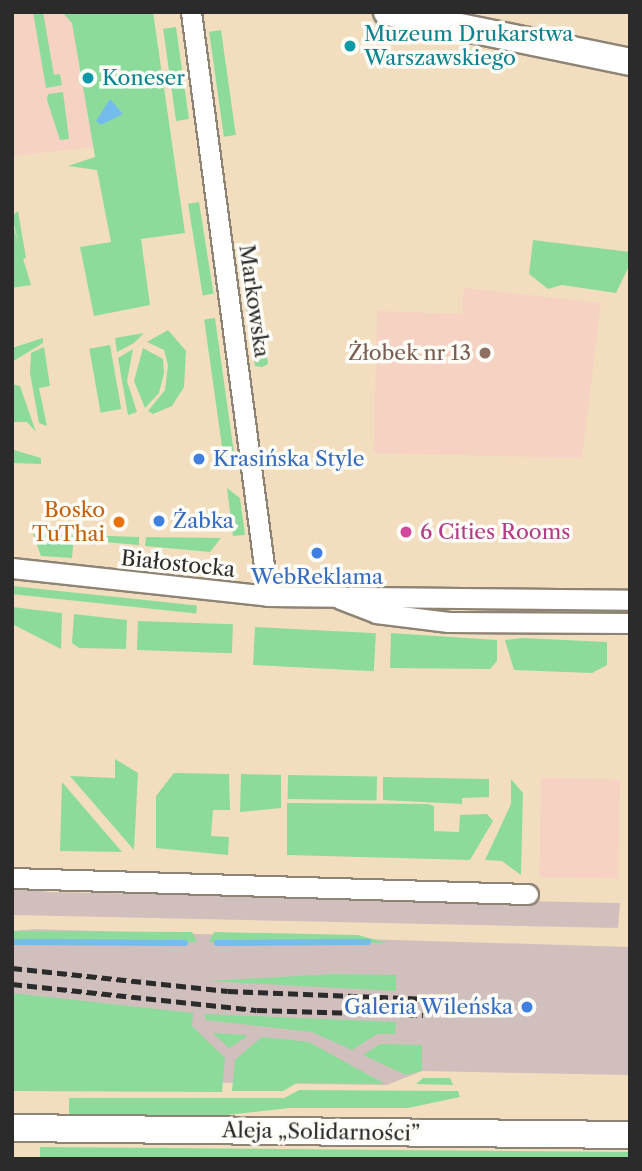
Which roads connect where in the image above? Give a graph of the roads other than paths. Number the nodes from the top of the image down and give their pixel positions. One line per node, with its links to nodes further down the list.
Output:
1 (191, 12): 5 (street, Markowska)
2 (387, 12): 3 (main road)
3 (630, 62)
4 (12, 568): 5 (street, Białostocka)
5 (268, 596): 6 (street, Białostocka)
6 (338, 599): 7 (street, Białostocka); 8 (street, Białostocka)
7 (630, 600)
8 (630, 622)
9 (12, 878): 10 (street)
10 (528, 894)
11 (12, 1128): 12 (main road, Aleja „Solidarności”)
12 (630, 1135)

